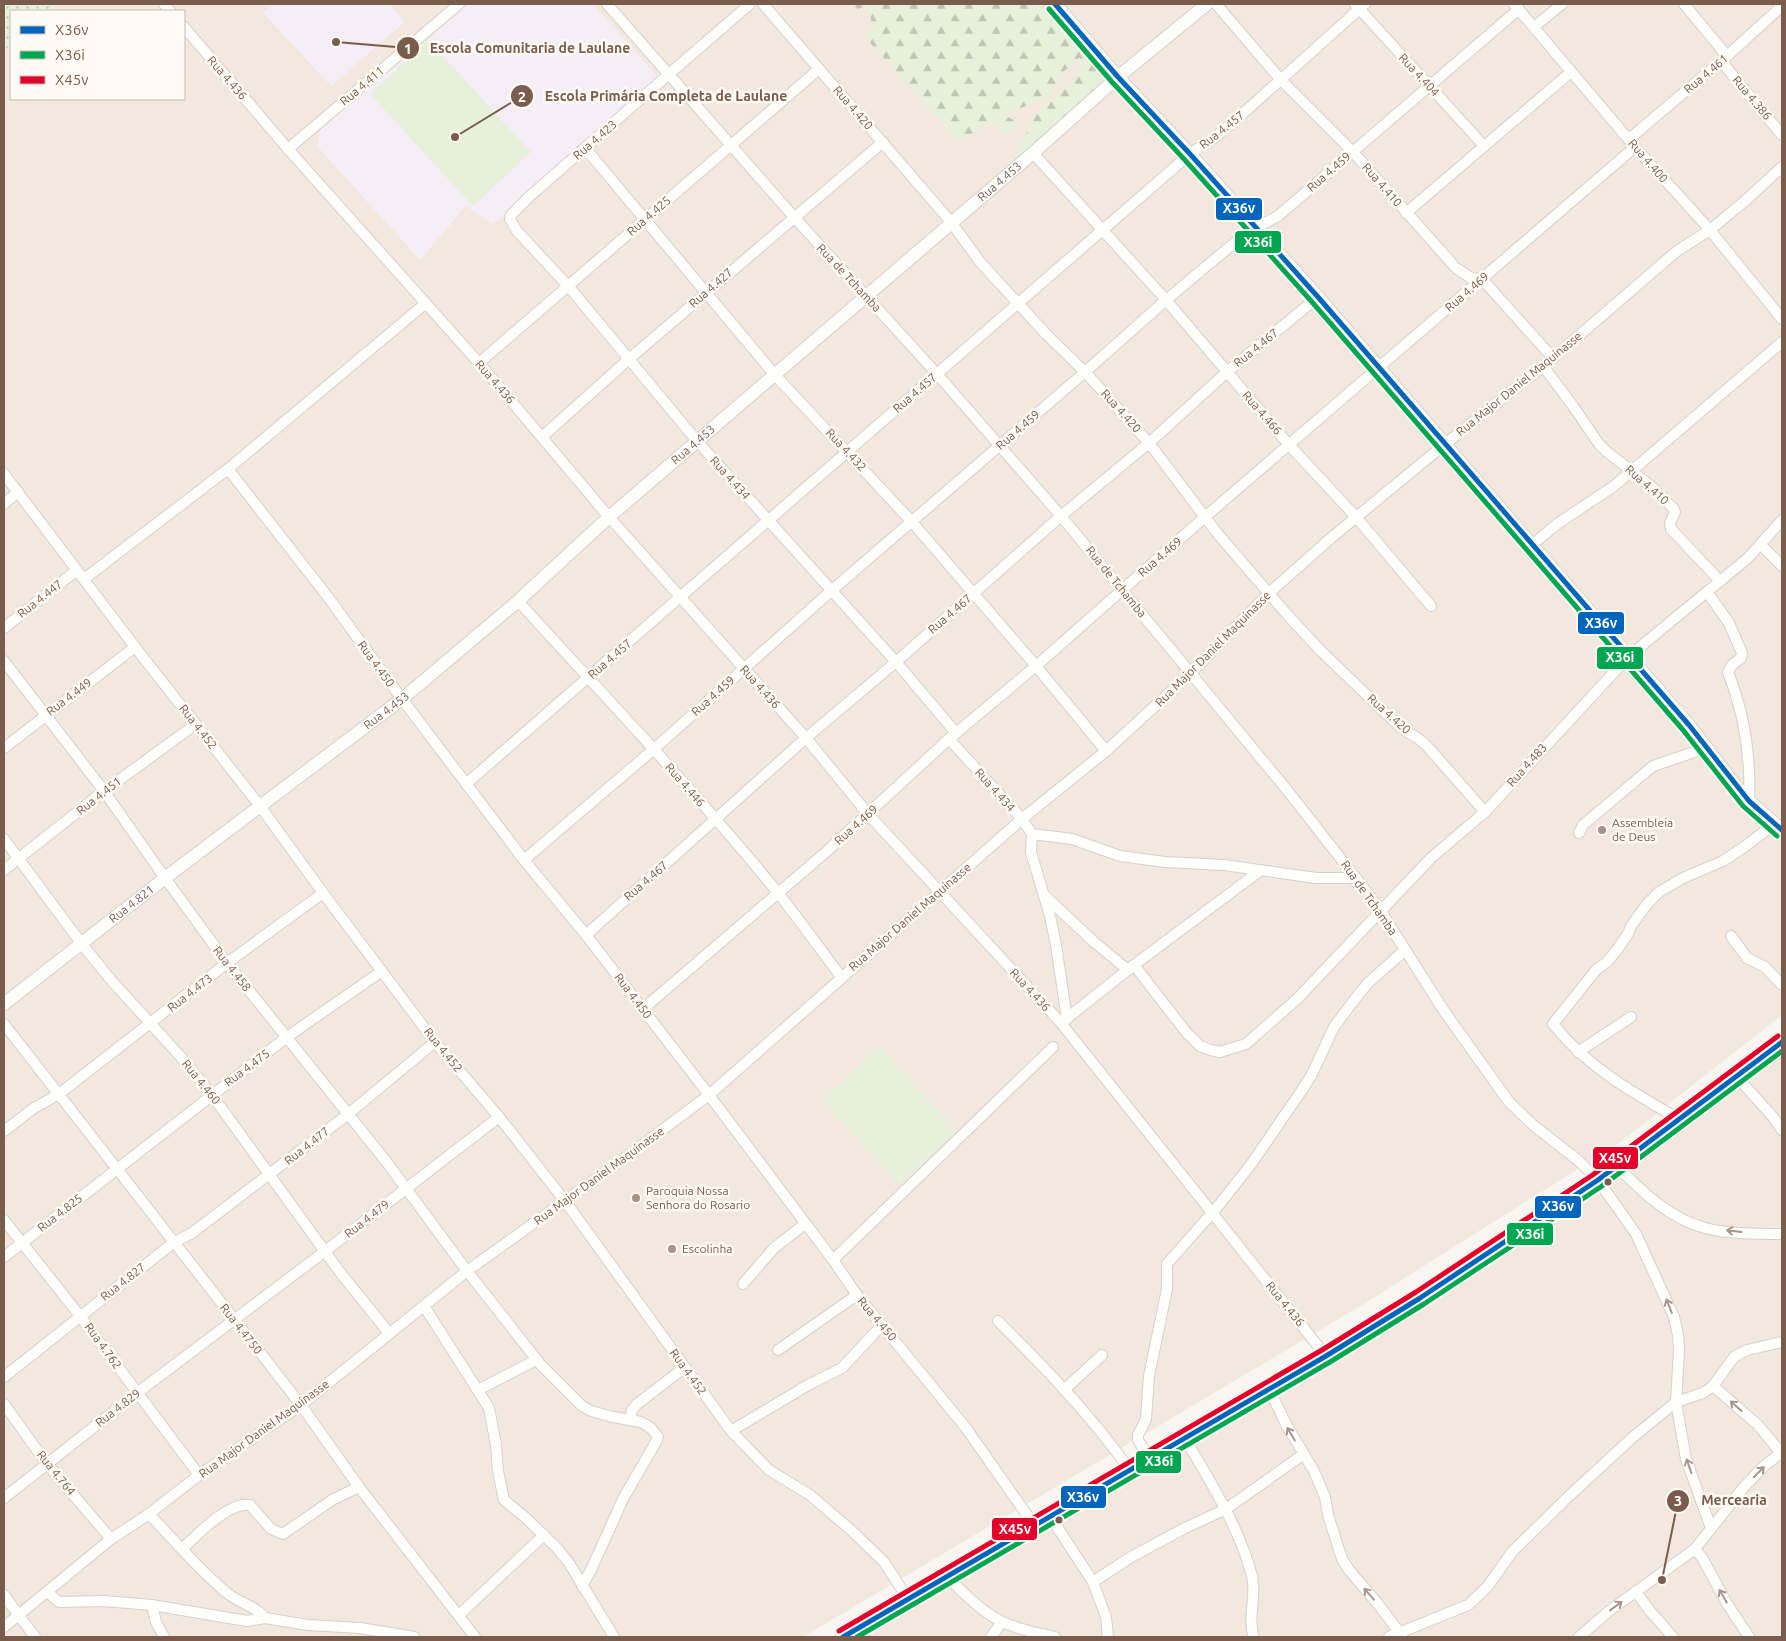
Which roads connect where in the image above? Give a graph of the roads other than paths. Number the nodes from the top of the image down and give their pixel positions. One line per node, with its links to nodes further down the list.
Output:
1 (607, 4): 18 (street, Rua de Tchamba)
2 (750, 4): 18 (street, Rua 4.423)
3 (763, 4): 16 (street, Rua 4.420)
4 (1056, 4): 19 (street)
5 (1207, 4): 19 (street, Rua 4.453)
6 (1216, 4): 20 (street, Rua 4.410)
7 (1562, 4): 13 (street)
8 (1684, 4): 15 (street, Rua 4.386)
9 (455, 5): 28 (street, Rua 4.411)
10 (1360, 6): 20 (street, Rua 4.457); 21 (street, Rua 4.404)
11 (1782, 6): 15 (street, Rua 4.461)
12 (1517, 7): 13 (street, Rua 4.400); 21 (street, Rua 4.459)
13 (1534, 27): 17 (street, Rua 4.400)
14 (185, 28): 28 (street, Rua 4.436)
15 (1724, 59): 22 (street, Rua 4.386); 24 (street, Rua 4.461)
16 (819, 69): 23 (street, Rua 4.420); 25 (street, Rua 4.425)
17 (1571, 72): 24 (street, Rua 4.400); 26 (street)
18 (669, 74): 25 (street, Rua de Tchamba); 27 (street, Rua 4.423)
19 (1118, 77): 30 (street, Rua 4.453); 31 (street)
20 (1281, 80): 29 (street, Rua 4.410); 31 (street, Rua 4.457)
21 (1430, 86): 26 (street, Rua 4.404); 29 (street, Rua 4.459)
22 (1782, 135)
23 (882, 142): 34 (street, Rua 4.427); 37 (street, Rua 4.420)
24 (1632, 143): 40 (street, Rua 4.400); 41 (street, Rua 4.469)
25 (732, 145): 34 (street, Rua de Tchamba); 35 (street, Rua 4.425)
26 (1484, 146): 33 (street)
27 (585, 148): 35 (street, Rua 4.432); 36 (street, Rua 4.423)
28 (288, 149): 47 (street, Rua 4.436)
29 (1352, 152): 33 (street, Rua 4.410); 38 (street, Rua 4.459)
30 (1033, 153): 37 (street, Rua 4.453); 39 (street, Rua 4.466)
31 (1190, 154): 38 (street); 39 (street, Rua 4.457)
32 (1782, 167): 40 (street, Rua Major Daniel Maquinasse)
33 (1406, 213): 41 (street, Rua 4.410)
34 (794, 217): 43 (street, Rua 4.427); 44 (street, Rua de Tchamba)
35 (646, 219): 42 (street, Rua 4.425); 43 (street, Rua 4.432)
36 (510, 220): 42 (street, Rua 4.434)
37 (951, 222): 44 (street, Rua 4.453); 48 (street, Rua 4.420)
38 (1256, 228): 45 (street); 46 (street, Rua 4.459)
39 (1102, 230): 46 (street, Rua 4.466); 48 (street, Rua 4.457)
40 (1710, 230): 49 (street, Rua 4.400); 51 (street, Rua Major Daniel Maquinasse)
41 (1482, 279): 51 (street, Rua 4.410); 55 (street, Rua 4.469)
42 (569, 287): 52 (street, Rua 4.434); 53 (street, Rua 4.425)
43 (706, 293): 52 (street, Rua 4.427); 59 (street, Rua 4.432)
44 (866, 295): 58 (street, Rua de Tchamba); 59 (street, Rua 4.453)
45 (1318, 297): 55 (street); 57 (street, Rua 4.467)
46 (1166, 300): 56 (street, Rua 4.459); 57 (street, Rua 4.466)
47 (426, 303): 53 (street, Rua 4.436); 67 (street)
48 (1018, 304): 56 (street, Rua 4.420); 58 (street, Rua 4.457)
49 (1780, 312)
50 (1782, 342): 68 (street)
51 (1553, 358): 54 (street, Rua Major Daniel Maquinasse)
52 (629, 359): 60 (street, Rua 4.427); 61 (street, Rua 4.434)
53 (479, 363): 60 (street, Rua 4.436)
54 (1543, 366): 63 (street, Rua Major Daniel Maquinasse); 68 (street, Rua 4.410)
55 (1379, 369): 63 (street); 65 (street, Rua 4.469)
56 (1085, 372): 62 (street, Rua 4.420); 64 (street, Rua 4.459)
57 (1227, 372): 62 (street, Rua 4.467); 65 (street, Rua 4.466)
58 (937, 374): 64 (street, Rua de Tchamba); 66 (street, Rua 4.457)
59 (775, 375): 61 (street, Rua 4.453); 66 (street, Rua 4.432)
60 (542, 436): 74 (street, Rua 4.436)
61 (697, 441): 74 (street, Rua 4.453); 77 (street, Rua 4.434)
62 (1149, 442): 72 (street, Rua 4.467); 73 (street, Rua 4.420)
63 (1445, 444): 75 (street, Rua Major Daniel Maquinasse); 79 (street)
64 (1000, 446): 72 (street, Rua de Tchamba); 78 (street, Rua 4.459)
65 (1290, 446): 73 (street, Rua 4.469); 75 (street, Rua 4.466)
66 (848, 452): 77 (street, Rua 4.457); 78 (street, Rua 4.432)
67 (228, 469): 83 (street); 102 (street, Rua 4.450)
68 (1631, 470): 79 (street); 84 (street, Rua 4.410)
69 (4, 474): 70 (street, Rua 4.452)
70 (18, 492): 71 (street); 82 (street, Rua 4.452)
71 (4, 504)
72 (1061, 516): 85 (street, Rua de Tchamba); 88 (street, Rua 4.467)
73 (1206, 516): 85 (street, Rua 4.469); 89 (street, Rua 4.420)
74 (609, 517): 90 (street, Rua 4.436); 91 (street, Rua 4.453)
75 (1356, 517): 89 (street, Rua Major Daniel Maquinasse); 92 (street, Rua 4.466)
76 (1782, 520): 80 (street, Rua 4.483)
77 (768, 521): 86 (street, Rua 4.434); 90 (street, Rua 4.457)
78 (912, 522): 86 (street, Rua 4.459); 88 (street, Rua 4.432)
79 (1532, 545): 95 (street)
80 (1761, 545): 81 (street); 84 (street, Rua 4.483)
81 (1782, 566)
82 (77, 570): 83 (street, Rua 4.452); 93 (street, Rua 4.447)
83 (84, 579): 94 (street, Rua 4.452)
84 (1720, 581): 87 (street, Rua 4.483)
85 (1122, 590): 98 (street, Rua 4.469); 100 (street, Rua de Tchamba)
86 (831, 591): 97 (street, Rua 4.434); 99 (street, Rua 4.459)
87 (1707, 592): 95 (street, Rua 4.483); 113 (street)
88 (973, 594): 97 (street, Rua 4.467); 98 (street, Rua 4.432)
89 (1269, 594): 100 (street, Rua Major Daniel Maquinasse); 115 (street, Rua 4.420)
90 (680, 596): 99 (street, Rua 4.436); 101 (street, Rua 4.457)
91 (518, 601): 101 (street, Rua 4.446); 102 (street, Rua 4.453)
92 (1431, 606)
93 (4, 628)
94 (135, 647): 103 (street, Rua 4.449); 104 (street, Rua 4.452)
95 (1630, 656): 108 (street); 115 (street, Rua 4.483)
96 (4, 661): 103 (street, Rua 4.458)
97 (896, 662): 105 (street, Rua 4.434); 106 (street, Rua 4.467)
98 (1036, 666): 105 (street, Rua 4.469); 110 (street, Rua 4.432)
99 (743, 669): 106 (street, Rua 4.436); 109 (street, Rua 4.459)
100 (1190, 674): 110 (street, Rua Major Daniel Maquinasse); 128 (street, Rua de Tchamba)
101 (588, 678): 109 (street, Rua 4.446); 111 (street, Rua 4.457)
102 (402, 700): 111 (street, Rua 4.450); 114 (street, Rua 4.453)
103 (46, 715): 107 (street, Rua 4.449); 112 (street, Rua 4.458)
104 (196, 724): 112 (street, Rua 4.451); 114 (street, Rua 4.452)
105 (953, 736): 116 (street, Rua 4.469); 117 (street, Rua 4.434)
106 (806, 738): 116 (street, Rua 4.436); 118 (street, Rua 4.467)
107 (4, 748)
108 (1706, 748): 113 (street); 120 (street)
109 (654, 749): 118 (street, Rua 4.446); 124 (street, Rua 4.459)
110 (1106, 752): 117 (street, Rua Major Daniel Maquinasse)
111 (466, 784): 124 (street, Rua 4.450)
112 (104, 791): 123 (street, Rua 4.451); 127 (street, Rua 4.458)
113 (1749, 801): 119 (street)
114 (260, 806): 127 (street, Rua 4.821); 130 (street, Rua 4.452)
115 (1485, 812): 133 (street, Rua 4.483)
116 (868, 814): 129 (street, Rua 4.436); 131 (street, Rua 4.469)
117 (1022, 819): 121 (street, Rua 4.434); 129 (street, Rua Major Daniel Maquinasse)
118 (716, 820): 131 (street, Rua 4.446); 134 (street, Rua 4.467)
119 (1778, 827): 153 (street)
120 (1579, 833)
121 (1032, 834): 126 (street); 132 (street)
122 (4, 839): 123 (street, Rua 4.460)
123 (18, 859): 125 (street, Rua 4.451); 136 (street, Rua 4.460)
124 (524, 860): 134 (street, Rua 4.450)
125 (4, 870)
126 (1261, 870): 128 (street); 139 (street)
127 (164, 878): 136 (street, Rua 4.821); 138 (street, Rua 4.458)
128 (1356, 878): 133 (street, Rua de Tchamba)
129 (939, 892): 141 (street, Rua Major Daniel Maquinasse); 146 (street, Rua 4.436)
130 (323, 893): 138 (street, Rua 4.473); 140 (street, Rua 4.452)
131 (778, 893): 141 (street, Rua 4.446); 144 (street, Rua 4.469)
132 (1045, 896): 139 (street, Rua 4.483); 146 (street)
133 (1380, 910): 137 (street, Rua de Tchamba); 139 (street, Rua 4.483)
134 (586, 935): 144 (street, Rua 4.450)
135 (1731, 936): 142 (street)
136 (81, 943): 143 (street, Rua 4.821); 148 (street, Rua 4.460)
137 (1405, 950): 166 (street, Rua de Tchamba); 169 (street)
138 (227, 963): 148 (street, Rua 4.473); 149 (street, Rua 4.458)
139 (1131, 967): 146 (street)
140 (382, 971): 149 (street, Rua 4.475); 150 (street, Rua 4.452)
141 (842, 978): 157 (street, Rua Major Daniel Maquinasse)
142 (1782, 984)
143 (4, 1004)
144 (642, 1009): 157 (street, Rua 4.450)
145 (1631, 1016): 153 (street)
146 (1064, 1021): 169 (street, Rua 4.436)
147 (4, 1024): 155 (street, Rua 4.4750)
148 (150, 1025): 155 (street, Rua 4.473); 156 (street, Rua 4.460)
149 (287, 1037): 156 (street, Rua 4.475); 158 (street, Rua 4.458)
150 (436, 1042): 158 (street, Rua 4.477); 159 (street, Rua 4.452)
151 (1782, 1042): 154 (main road)
152 (1053, 1047): 177 (street)
153 (1578, 1052): 160 (street)
154 (1737, 1077): 160 (main road); 161 (street)
155 (59, 1094): 162 (street, Rua 4.473); 164 (street, Rua 4.4750)
156 (212, 1095): 164 (street, Rua 4.475); 165 (street, Rua 4.460)
157 (709, 1095): 168 (street, Rua Major Daniel Maquinasse); 171 (street, Rua 4.450)
158 (347, 1115): 165 (street, Rua 4.477); 167 (street, Rua 4.458)
159 (499, 1117): 167 (street, Rua 4.479); 168 (street, Rua 4.452)
160 (1679, 1119): 163 (main road)
161 (1782, 1130)
162 (4, 1131)
163 (1617, 1166): 166 (main road); 172 (street, one-way to 163)
164 (116, 1168): 173 (street, Rua 4.825); 174 (street, Rua 4.4750)
165 (269, 1175): 174 (street, Rua 4.477); 175 (street, Rua 4.460)
166 (1598, 1180): 190 (main road); 199 (street, Rua de Tchamba, one-way to 166)
167 (405, 1189): 175 (street, Rua 4.479); 178 (street, Rua 4.458)
168 (565, 1201): 178 (street, Rua Major Daniel Maquinasse); 192 (street, Rua 4.452)
169 (1211, 1213): 190 (street, Rua 4.436); 207 (street)
170 (4, 1220): 173 (street, Rua 4.762)
171 (805, 1224): 177 (street, Rua 4.450); 179 (street)
172 (1782, 1234)
173 (22, 1243): 176 (street, Rua 4.825); 182 (street, Rua 4.762)
174 (173, 1243): 182 (street, Rua 4.827); 183 (street, Rua 4.4750)
175 (324, 1252): 183 (street, Rua 4.479); 186 (street, Rua 4.460)
176 (4, 1257)
177 (833, 1260): 180 (street, Rua 4.450)
178 (467, 1271): 181 (street, Rua Major Daniel Maquinasse); 191 (street, Rua 4.458)
179 (743, 1284)
180 (856, 1295): 185 (street, Rua 4.450); 188 (street)
181 (424, 1306): 186 (street, Rua Major Daniel Maquinasse); 196 (street)
182 (80, 1316): 193 (street, Rua 4.827); 198 (street, Rua 4.762)
183 (234, 1319): 198 (street, Rua 4.829); 201 (street, Rua 4.4750)
184 (998, 1321): 197 (street)
185 (882, 1325): 203 (street); 216 (street, Rua 4.450)
186 (389, 1333): 201 (street, Rua Major Daniel Maquinasse)
187 (1782, 1342): 194 (street)
188 (778, 1350)
189 (1102, 1355): 197 (street)
190 (1326, 1356): 195 (main road)
191 (536, 1360): 196 (street); 202 (street, Rua 4.458)
192 (684, 1368): 202 (street); 203 (street, Rua 4.452)
193 (4, 1377)
194 (1712, 1386): 199 (street); 205 (street, one-way to 194)
195 (1269, 1389): 204 (main road); 206 (street, one-way to 195)
196 (478, 1390): 218 (street)
197 (1064, 1390): 209 (street)
198 (137, 1393): 208 (street, Rua 4.829); 210 (street, Rua 4.762)
199 (1676, 1402): 217 (street, Rua de Tchamba, one-way to 199); 236 (street)
200 (4, 1404): 208 (street, Rua 4.764)
201 (301, 1405): 210 (street, Rua Major Daniel Maquinasse); 211 (street, Rua 4.4750)
202 (630, 1419): 224 (street, Rua 4.458)
203 (731, 1431): 228 (street, Rua 4.452)
204 (1184, 1438): 207 (main road); 213 (street)
205 (1782, 1453): 217 (street, one-way to 205)
206 (1304, 1454): 213 (street); 236 (street, one-way to 206)
207 (1149, 1458): 209 (main road)
208 (47, 1464): 212 (street, Rua 4.829); 219 (street, Rua 4.764)
209 (1129, 1470): 215 (main road)
210 (199, 1475): 214 (street, Rua Major Daniel Maquinasse)
211 (359, 1487): 220 (street); 230 (street, Rua 4.4750)
212 (4, 1498)
213 (1226, 1509): 223 (street); 247 (street)
214 (149, 1514): 219 (street, Rua Major Daniel Maquinasse); 220 (street)
215 (1050, 1516): 216 (main road); 223 (street)
216 (1034, 1525): 222 (main road)
217 (1711, 1528): 221 (street)
218 (544, 1535): 224 (street); 230 (street)
219 (111, 1539): 225 (street, Rua Major Daniel Maquinasse)
220 (182, 1548): 232 (street)
221 (1695, 1549): 226 (street); 250 (street, one-way to 221)
222 (946, 1576): 228 (main road); 233 (street)
223 (1093, 1582): 246 (street)
224 (582, 1586): 242 (street)
225 (47, 1592): 229 (street); 231 (street, Rua Major Daniel Maquinasse)
226 (1636, 1592): 248 (street, one-way to 226); 249 (street)
227 (4, 1595): 231 (street)
228 (908, 1599): 243 (main road)
229 (152, 1604): 232 (street); 238 (street)
230 (459, 1615): 241 (street, Rua 4.4750)
231 (18, 1616): 234 (street, Rua Major Daniel Maquinasse); 237 (street)
232 (265, 1618): 235 (street)
233 (1002, 1622): 244 (street); 245 (street)
234 (4, 1626)
235 (360, 1628): 239 (street); 240 (street)
236 (1396, 1636)
237 (35, 1637)
238 (164, 1637)
239 (352, 1637)
240 (414, 1637)
241 (475, 1637)
242 (614, 1637)
243 (843, 1637)
244 (991, 1637)
245 (1055, 1637)
246 (1108, 1637)
247 (1254, 1637)
248 (1579, 1637)
249 (1673, 1637)
250 (1749, 1637)

